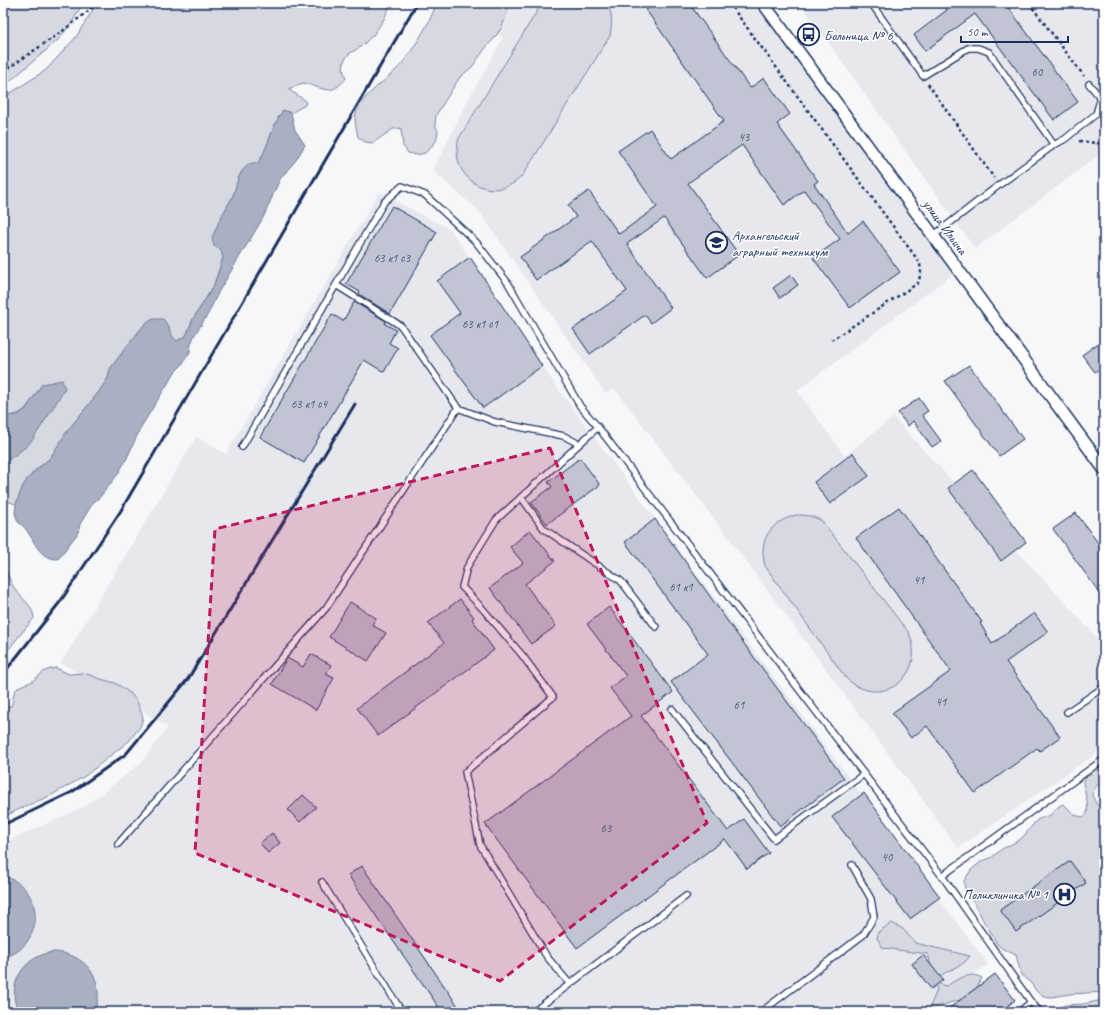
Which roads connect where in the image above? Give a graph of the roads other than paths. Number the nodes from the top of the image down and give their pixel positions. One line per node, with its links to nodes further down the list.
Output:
1 (763, 3): 5 (street, улица Ильича)
2 (871, 3): 4 (lane)
3 (1090, 84): 4 (lane)
4 (1054, 145): 5 (lane)
5 (933, 236): 11 (street, улица Ильича)
6 (336, 285): 7 (lane); 8 (lane); 10 (lane)
7 (458, 408): 9 (lane); 19 (lane)
8 (598, 428): 9 (lane); 18 (lane)
9 (579, 444): 12 (lane)
10 (242, 447)
11 (1104, 469)
12 (521, 497): 13 (lane); 24 (lane)
13 (656, 627)
14 (1104, 687): 16 (lane)
15 (672, 709): 18 (lane)
16 (1067, 712)
17 (1104, 758): 21 (lane)
18 (864, 774): 21 (lane)
19 (118, 844)
20 (852, 865): 28 (lane)
21 (942, 876): 25 (lane)
22 (322, 882): 26 (lane)
23 (686, 896): 24 (lane)
24 (570, 984): 27 (lane)
25 (1031, 1002): 29 (lane); 30 (lane)
26 (402, 1012)
27 (533, 1012)
28 (761, 1012)
29 (1018, 1012)
30 (1040, 1012)

